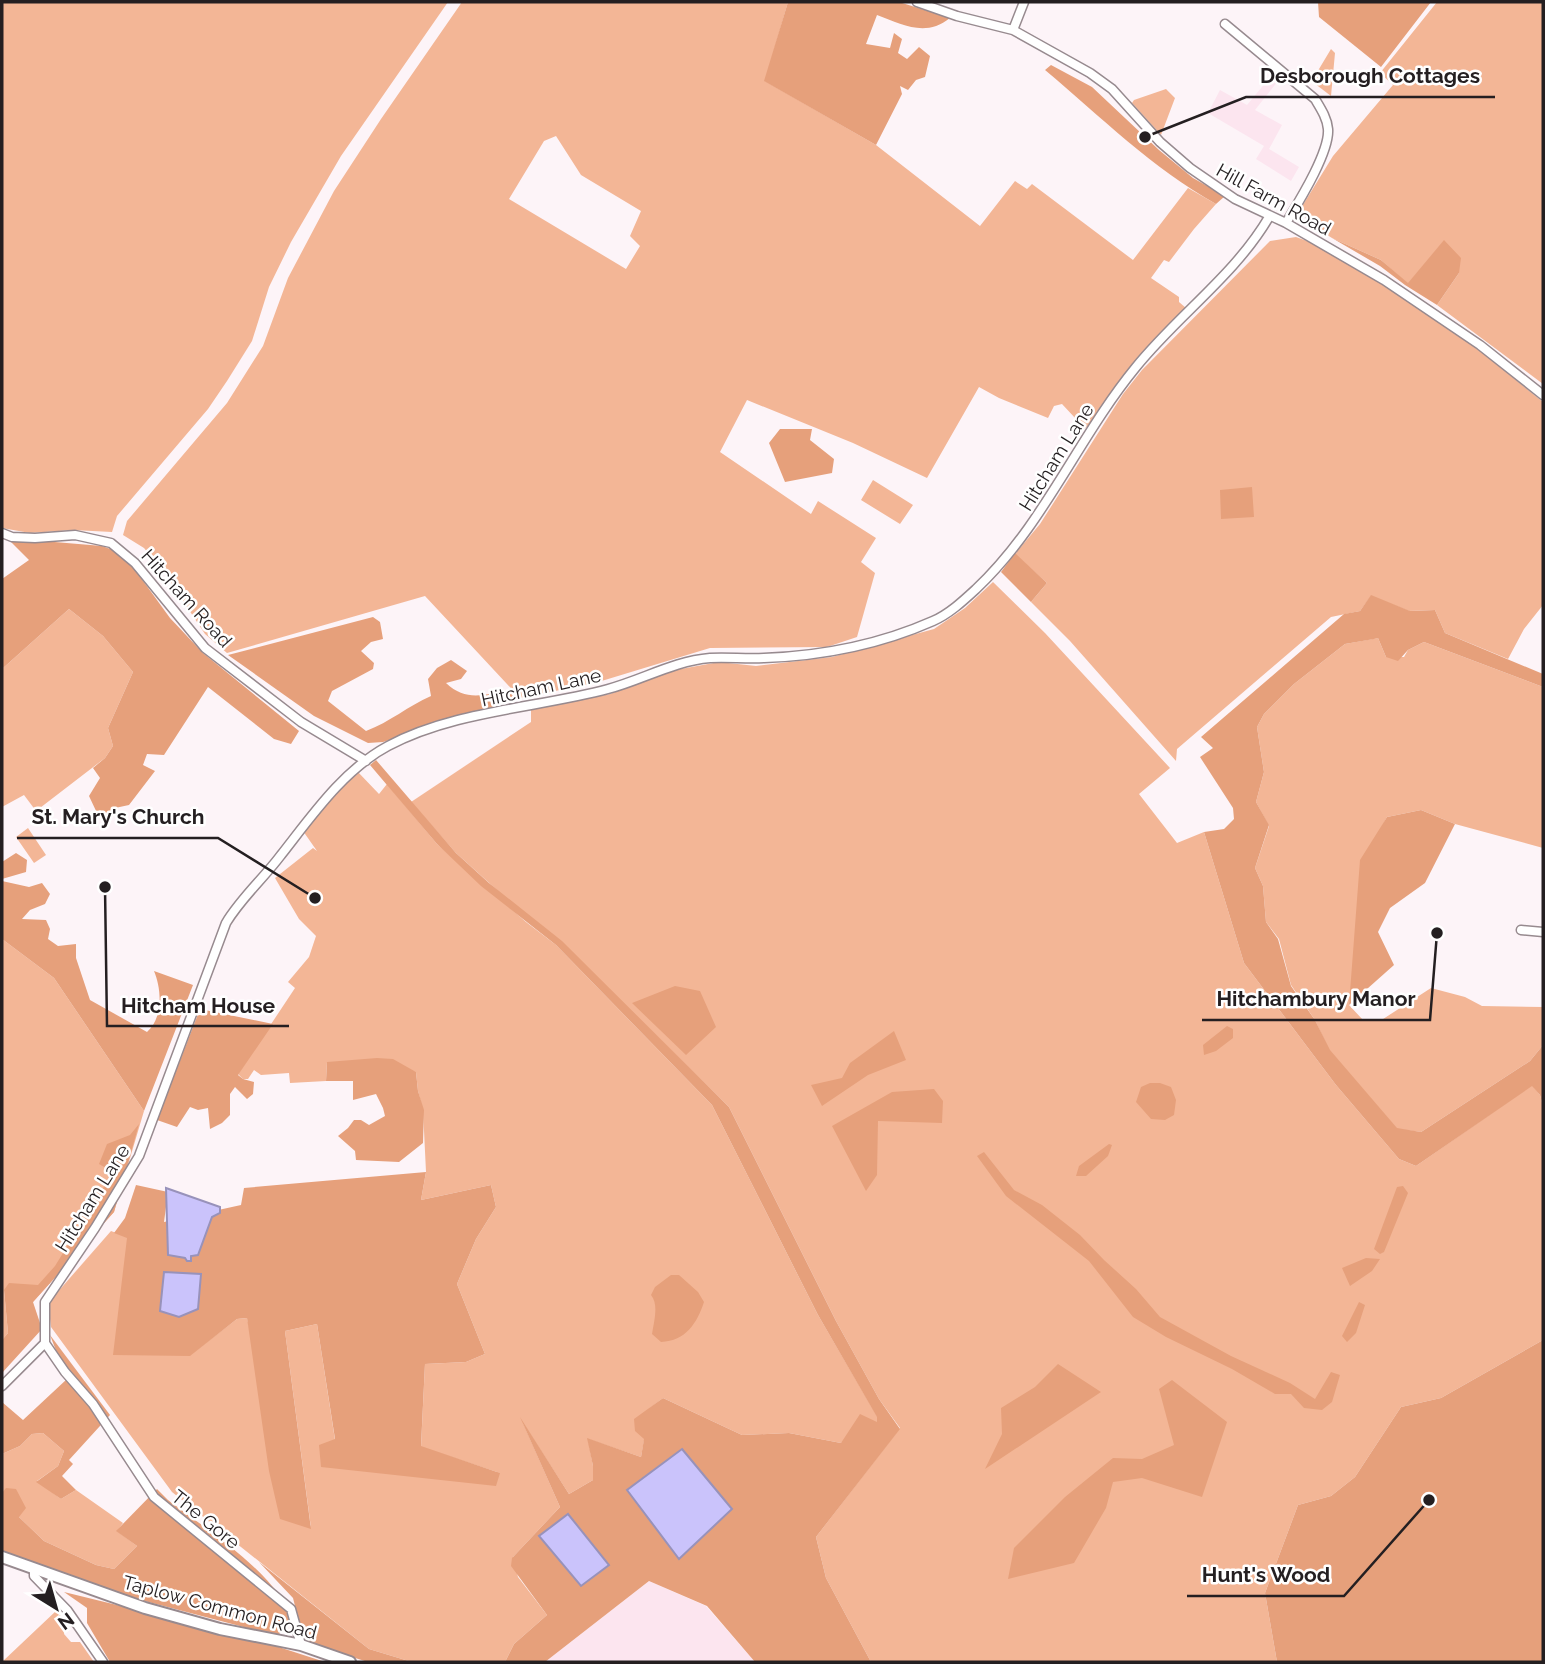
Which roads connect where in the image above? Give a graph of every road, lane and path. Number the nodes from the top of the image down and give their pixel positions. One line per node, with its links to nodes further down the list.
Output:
1 (917, 2): 4 (street, Hill Farm Road)
2 (1024, 2): 4 (street)
3 (1225, 24): 6 (street)
4 (1013, 30): 5 (street, Hill Farm Road)
5 (1269, 217): 6 (street, Hill Farm Road); 9 (street, Hitcham Lane)
6 (1286, 223): 7 (street, Hill Farm Road)
7 (1543, 395)
8 (2, 533): 9 (street, Hitcham Road)
9 (366, 761): 12 (street, Hitcham Lane)
10 (1521, 930): 11 (street)
11 (1543, 932)
12 (45, 1343): 13 (street); 16 (street, The Gore)
13 (2, 1386)
14 (2, 1557): 15 (street, Taplow Common Road)
15 (34, 1569): 16 (street, Taplow Common Road); 17 (street)
16 (301, 1646): 18 (street, Taplow Common Road)
17 (103, 1662)
18 (350, 1662)

